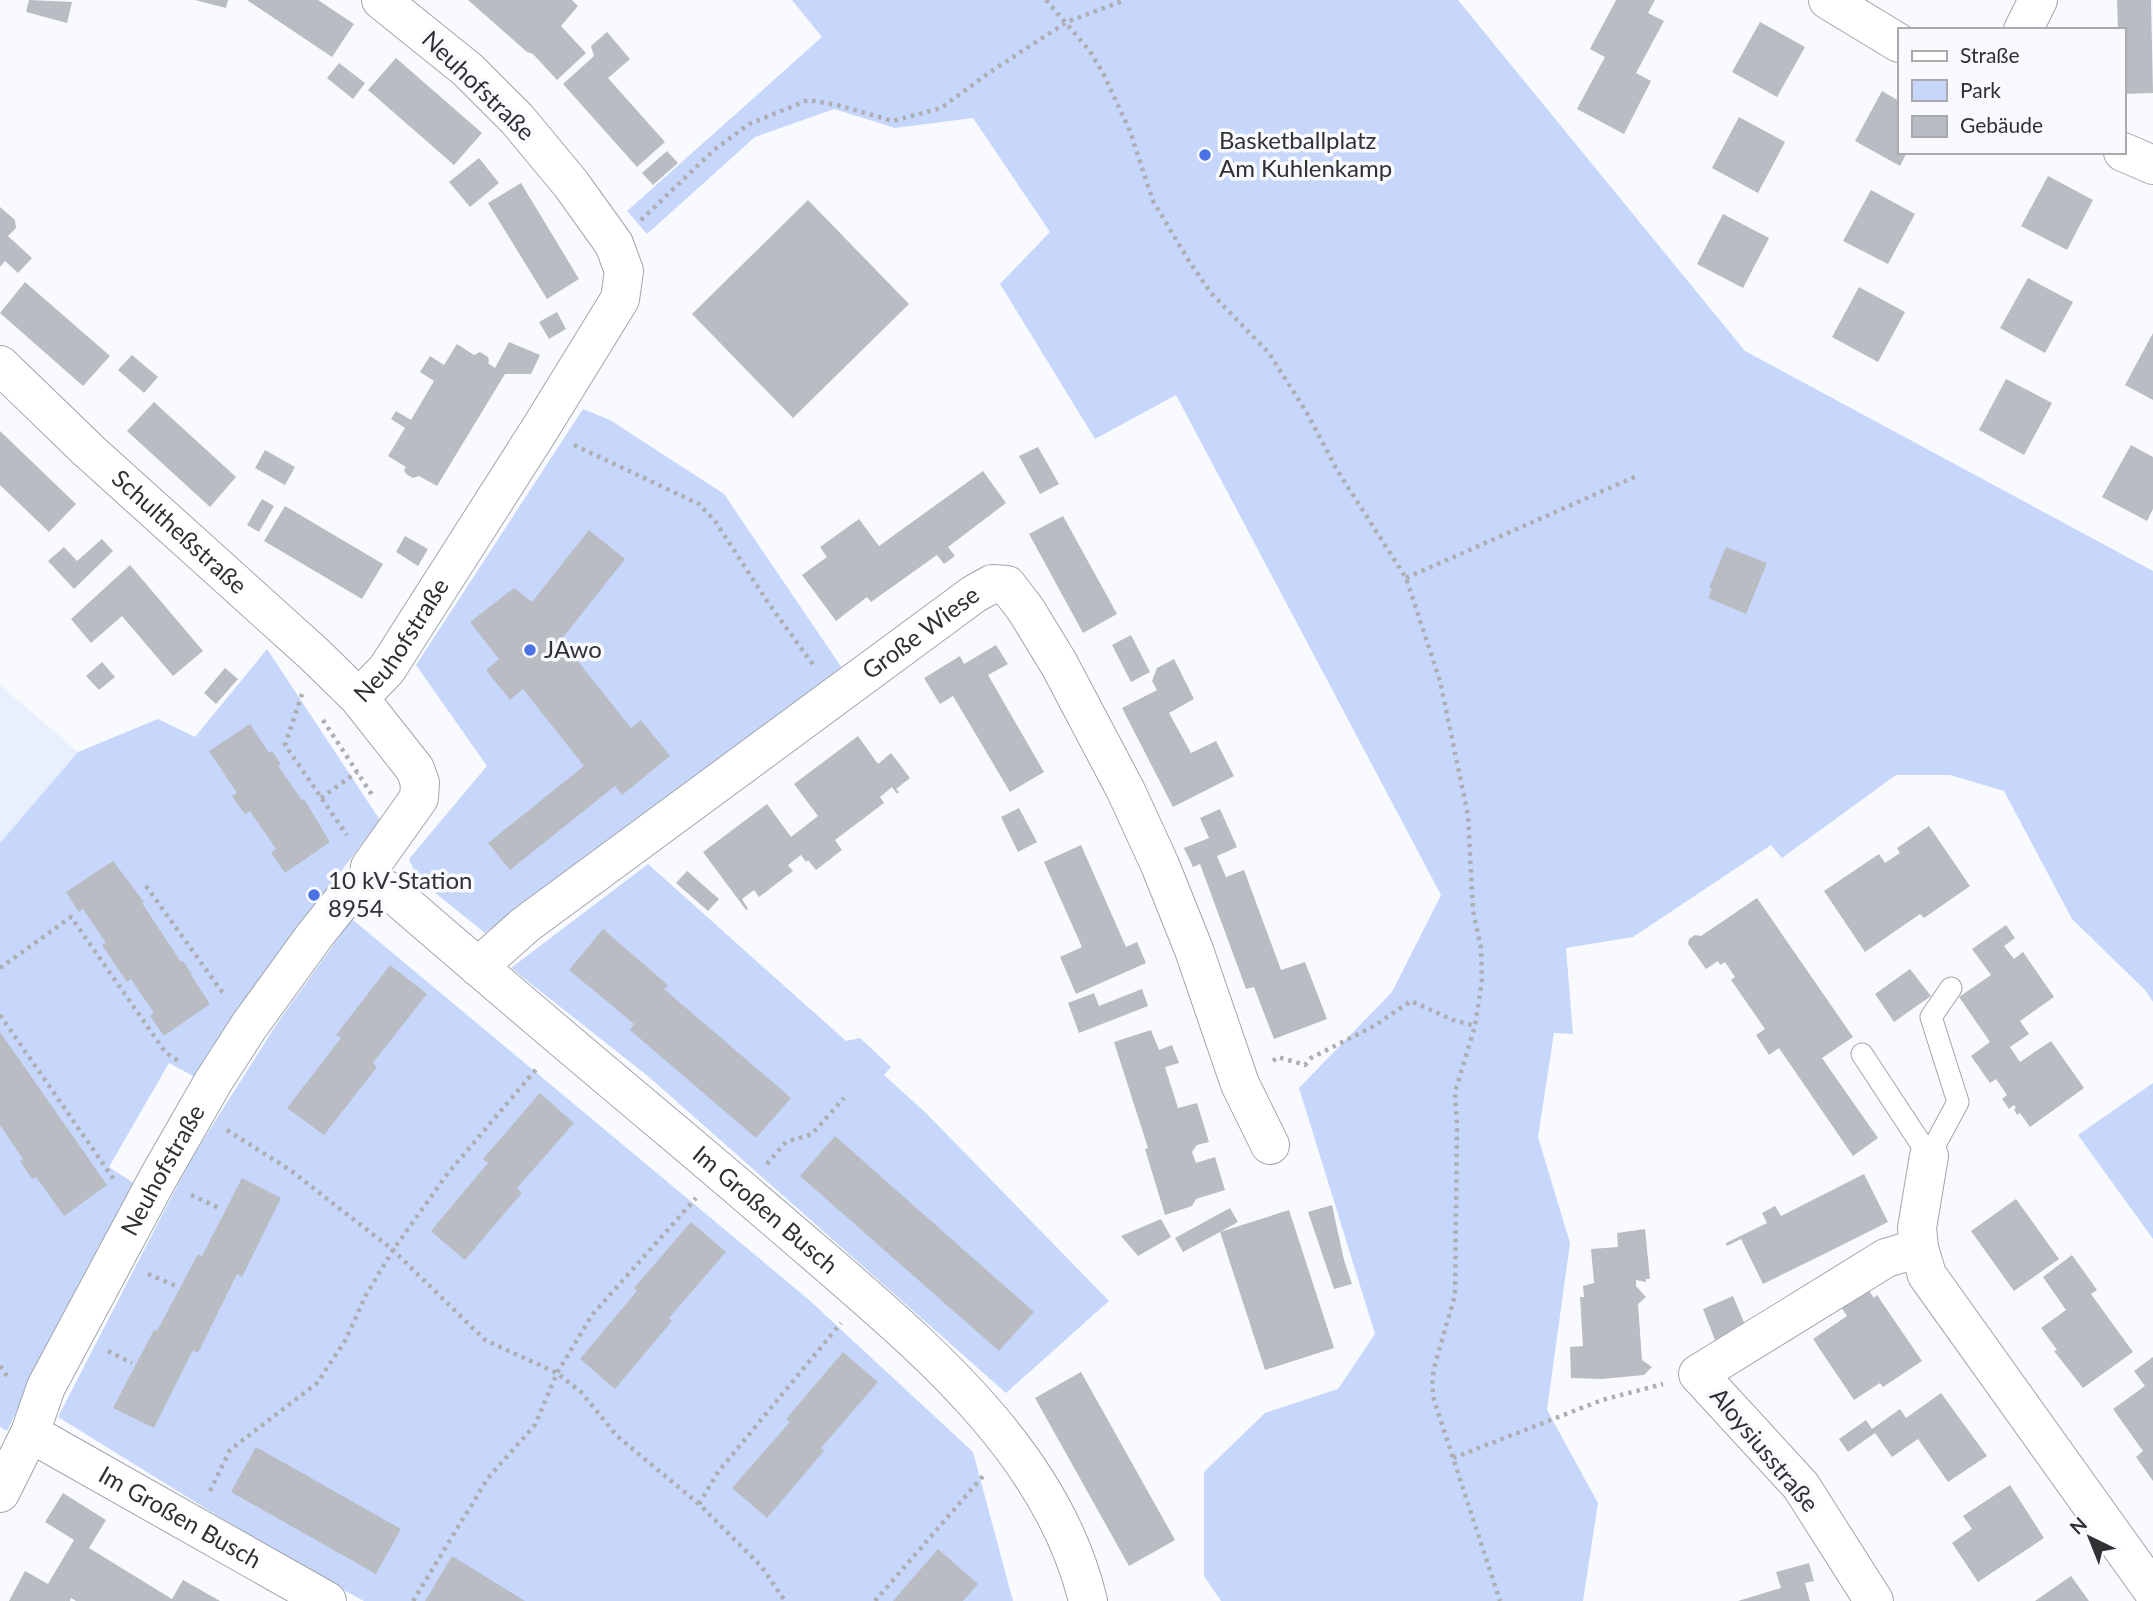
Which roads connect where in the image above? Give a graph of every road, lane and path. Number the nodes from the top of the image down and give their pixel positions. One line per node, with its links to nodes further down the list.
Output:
1 (381, 0): 11 (street, Neuhofstraße)
2 (1045, 0): 6 (path)
3 (1125, 0): 6 (path)
4 (1828, 0): 8 (street)
5 (2038, 0): 7 (street)
6 (1067, 22): 11 (path); 15 (path)
7 (2024, 28)
8 (1898, 42)
9 (2125, 153): 10 (street)
10 (2153, 165)
11 (614, 244): 13 (street, Neuhofstraße)
12 (0, 365): 17 (street, Schultheßstraße)
13 (540, 429): 16 (path); 17 (street, Neuhofstraße)
14 (1639, 475): 15 (path)
15 (1406, 578): 30 (path)
16 (835, 695): 25 (street, Große Wiese); 33 (street, Große Wiese)
17 (359, 698): 22 (street, Neuhofstraße)
18 (311, 702): 21 (path)
19 (319, 713): 20 (path)
20 (357, 772): 21 (path); 22 (path)
21 (321, 798): 23 (path)
22 (396, 831): 23 (street, Neuhofstraße)
23 (368, 876): 25 (street, Im Großen Busch); 29 (street, Neuhofstraße)
24 (146, 886): 29 (path)
25 (478, 967): 31 (street, Im Großen Busch)
26 (0, 968): 34 (path)
27 (1951, 988): 37 (lane)
28 (0, 1015): 39 (path)
29 (249, 1026): 34 (street, Neuhofstraße)
30 (1475, 1026): 33 (path); 48 (path)
31 (563, 1039): 38 (street, Im Großen Busch); 42 (path)
32 (1862, 1054): 37 (lane)
33 (1240, 1084): 36 (street, Große Wiese)
34 (205, 1096): 39 (street, Neuhofstraße); 42 (path)
35 (844, 1098): 38 (path)
36 (1270, 1145)
37 (1929, 1156): 41 (street)
38 (743, 1191): 43 (street, Im Großen Busch)
39 (139, 1215): 46 (street, Neuhofstraße)
40 (681, 1216): 44 (path)
41 (1919, 1248): 45 (street, Aloysiusstraße); 52 (street)
42 (393, 1250): 44 (path); 51 (path)
43 (864, 1295): 47 (street, Im Großen Busch); 50 (path)
44 (557, 1373): 50 (path); 54 (path)
45 (1698, 1374): 48 (path); 59 (street, Aloysiusstraße)
46 (30, 1433): 49 (street, Neuhofstraße); 51 (street, Im Großen Busch)
47 (1013, 1447): 56 (path); 57 (street, Im Großen Busch)
48 (1453, 1458): 58 (path)
49 (0, 1493)
50 (699, 1504): 55 (path)
51 (191, 1525): 53 (street, Im Großen Busch)
52 (2153, 1591)
53 (327, 1601)
54 (413, 1601)
55 (785, 1601)
56 (875, 1601)
57 (1088, 1601)
58 (1500, 1601)
59 (1874, 1601)

